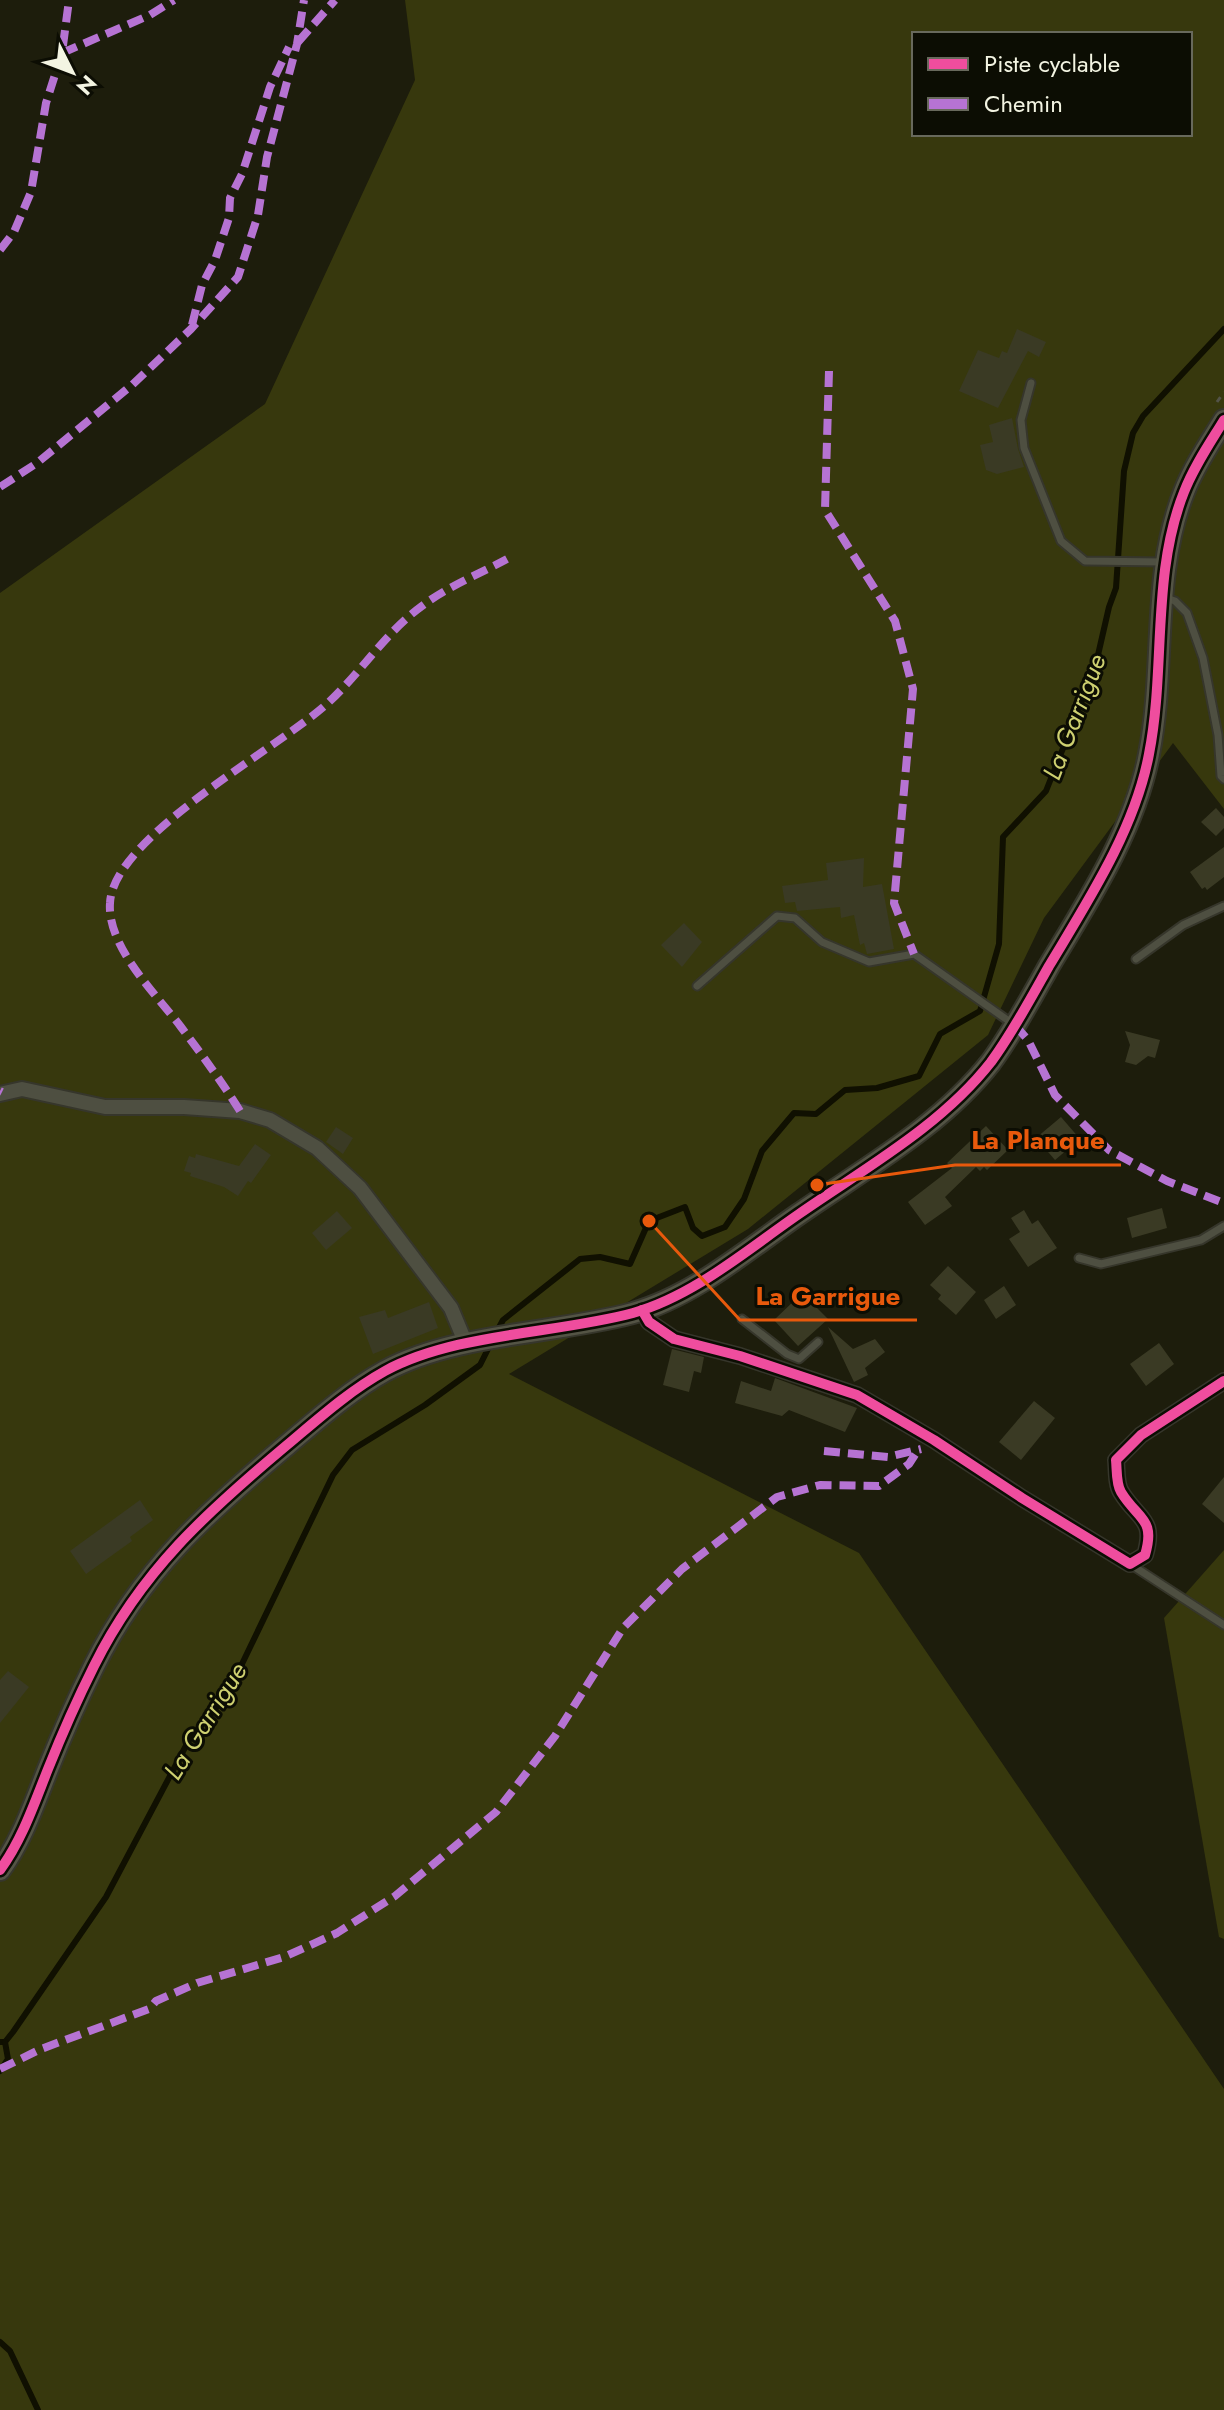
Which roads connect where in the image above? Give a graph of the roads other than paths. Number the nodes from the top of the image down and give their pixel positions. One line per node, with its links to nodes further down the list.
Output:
1 (1031, 383): 3 (lane)
2 (1224, 420): 3 (street)
3 (1166, 562): 4 (street)
4 (1163, 597): 5 (lane); 9 (street)
5 (1224, 779)
6 (1224, 906): 7 (lane)
7 (1136, 959)
8 (697, 986): 9 (lane)
9 (1015, 1025): 13 (street)
10 (0, 1094): 15 (street)
11 (1224, 1226): 12 (lane)
12 (1079, 1258)
13 (642, 1310): 15 (street); 18 (street)
14 (742, 1319): 16 (lane)
15 (472, 1342): 20 (street)
16 (818, 1342)
17 (1224, 1381): 18 (street)
18 (1130, 1564): 19 (lane)
19 (1224, 1625)
20 (0, 1870)

